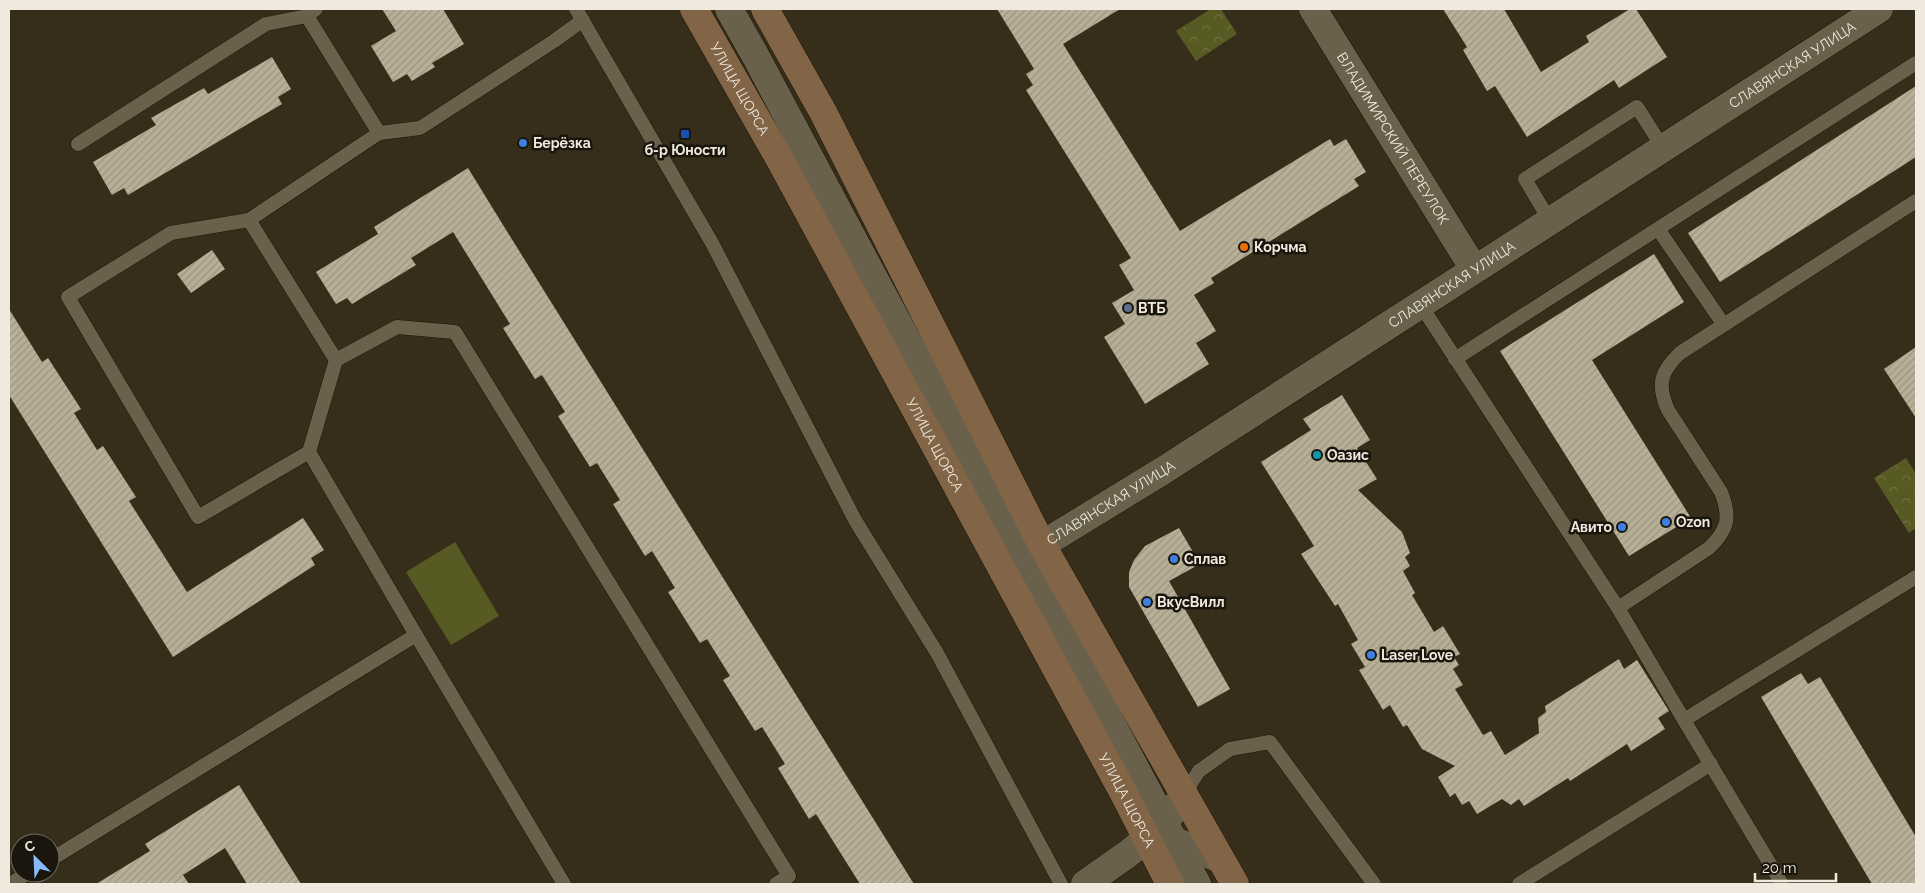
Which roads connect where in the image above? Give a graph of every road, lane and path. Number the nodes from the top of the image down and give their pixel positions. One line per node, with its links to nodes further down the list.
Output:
1 (694, 9): 22 (main road, УЛИЦА ЩОРСА)
2 (729, 9): 23 (street, УЛИЦА ЩОРСА)
3 (765, 9): 23 (main road, УЛИЦА ЩОРСА)
4 (1313, 9): 16 (street, ВЛАДИМИРСКИЙ ПЕРЕУЛОК)
5 (1879, 9): 11 (street, СЛАВЯНСКАЯ УЛИЦА)
6 (312, 12): 9 (lane); 10 (lane)
7 (579, 14): 9 (lane); 36 (lane)
8 (1916, 63): 15 (lane)
9 (379, 133): 13 (lane)
10 (78, 144)
11 (1663, 148): 14 (street, СЛАВЯНСКАЯ УЛИЦА); 14 (lane)
12 (1916, 201): 18 (lane)
13 (249, 220): 20 (lane); 21 (lane)
14 (1550, 221): 16 (street, СЛАВЯНСКАЯ УЛИЦА)
15 (1658, 229): 18 (lane); 19 (lane)
16 (1474, 269): 17 (street, СЛАВЯНСКАЯ УЛИЦА)
17 (1420, 304): 19 (lane); 23 (street, СЛАВЯНСКАЯ УЛИЦА)
18 (1724, 325): 25 (lane)
19 (1455, 359): 25 (lane)
20 (336, 360): 21 (lane); 35 (lane)
21 (309, 452): 27 (lane)
22 (985, 537): 23 (street); 26 (main road, УЛИЦА ЩОРСА)
23 (1032, 551): 26 (street); 30 (main road, УЛИЦА ЩОРСА); 31 (street, УЛИЦА ЩОРСА)
24 (1916, 576): 28 (lane)
25 (1618, 608): 28 (lane)
26 (1028, 616): 31 (main road, УЛИЦА ЩОРСА)
27 (416, 635): 32 (lane); 34 (lane)
28 (1684, 720): 29 (lane)
29 (1711, 764): 42 (lane); 43 (lane)
30 (1184, 794): 31 (street); 33 (main road, УЛИЦА ЩОРСА); 41 (lane)
31 (1162, 834): 33 (street); 37 (street); 38 (main road, УЛИЦА ЩОРСА); 39 (street, УЛИЦА ЩОРСА)
32 (60, 854)
33 (1220, 858): 40 (main road, УЛИЦА ЩОРСА)
34 (564, 884)
35 (776, 884)
36 (1062, 884)
37 (1085, 884)
38 (1170, 884)
39 (1197, 884)
40 (1234, 884)
41 (1374, 884)
42 (1520, 884)
43 (1782, 884)

